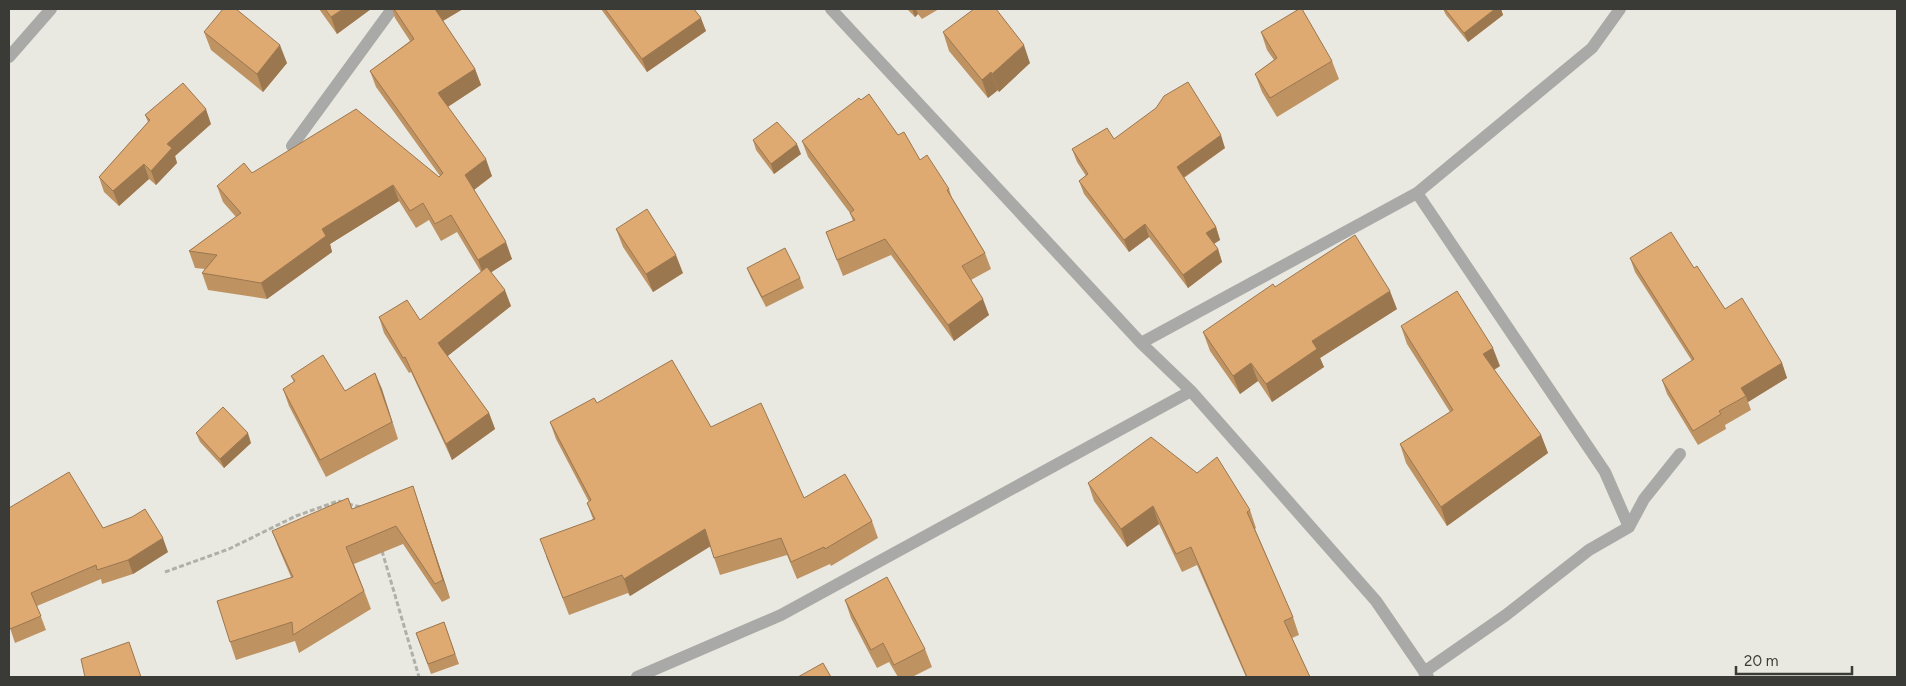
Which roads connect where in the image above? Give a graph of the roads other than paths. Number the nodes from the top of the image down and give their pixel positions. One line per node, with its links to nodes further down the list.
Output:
1 (51, 9): 5 (street)
2 (392, 9): 6 (street)
3 (831, 9): 8 (street)
4 (1620, 9): 7 (street)
5 (9, 57)
6 (292, 146)
7 (1416, 193): 8 (street); 11 (street)
8 (1141, 343): 9 (street)
9 (1191, 392): 12 (street); 13 (street)
10 (1680, 454): 11 (street)
11 (1630, 527): 12 (street)
12 (1426, 675)
13 (637, 677)

